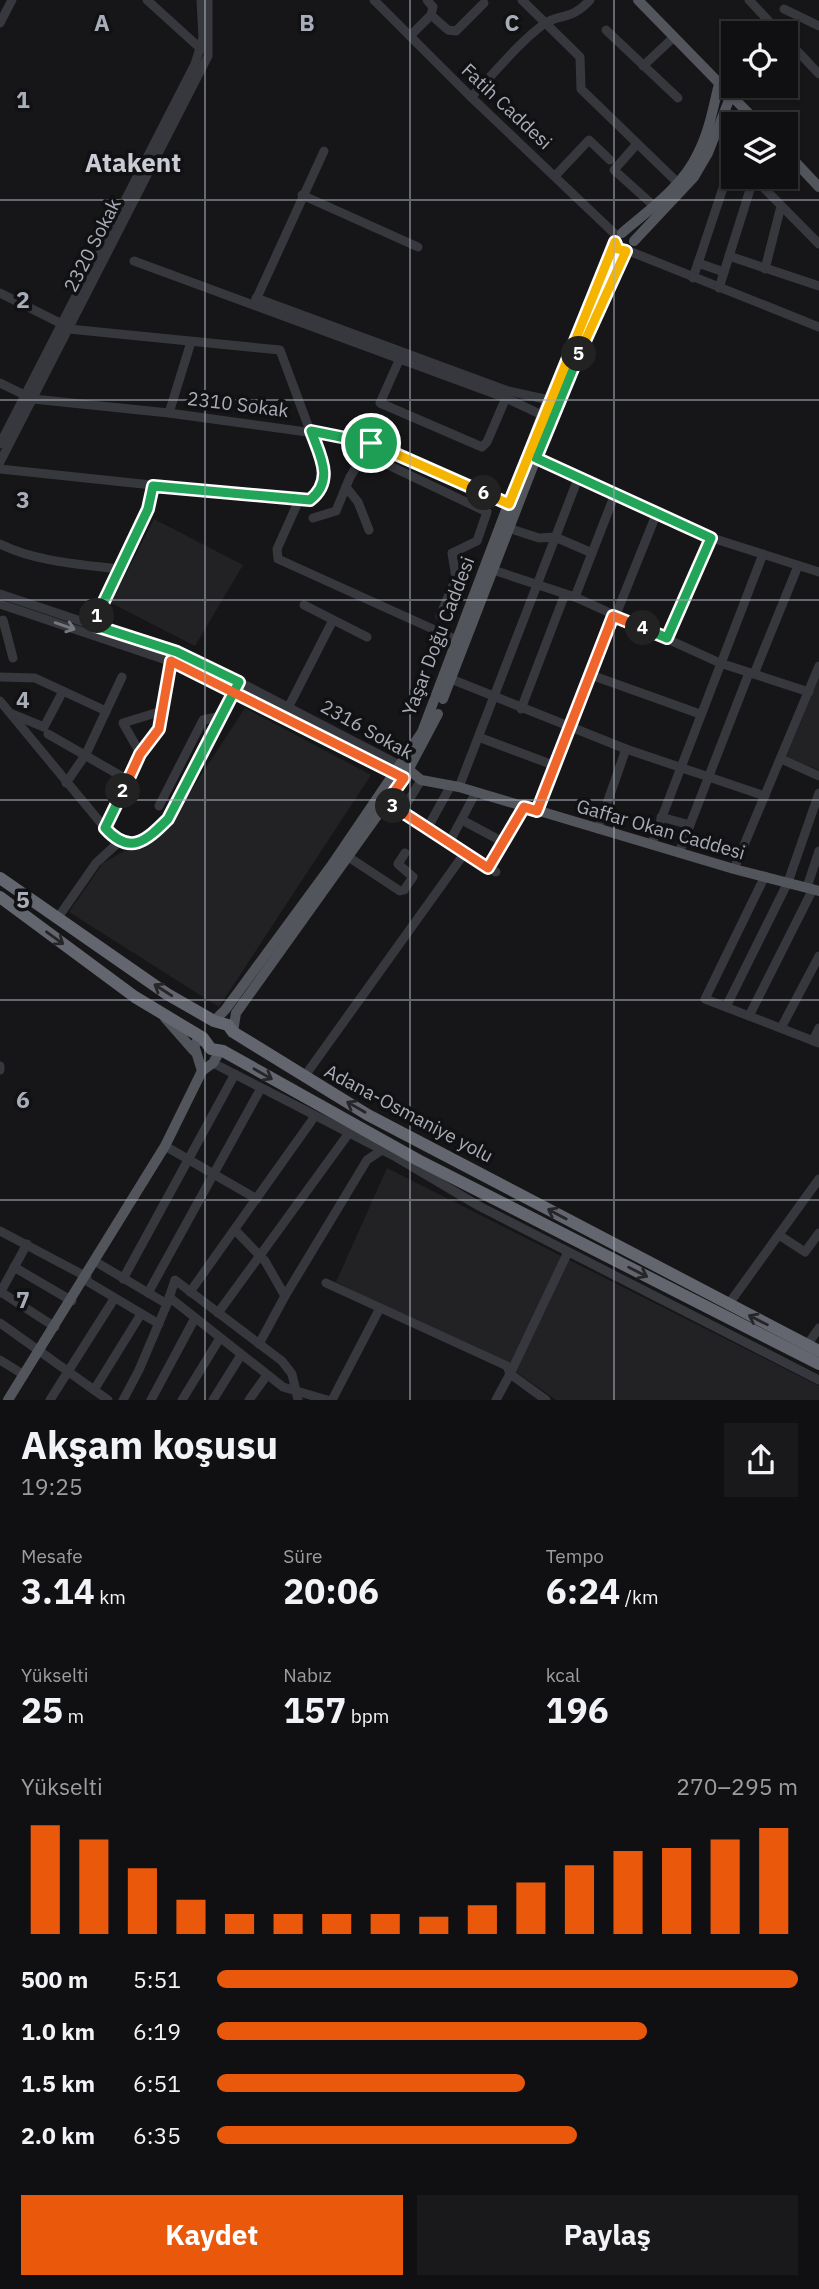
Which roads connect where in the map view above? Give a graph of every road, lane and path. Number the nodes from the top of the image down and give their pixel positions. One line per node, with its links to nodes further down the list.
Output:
1 (12, 0): 15 (street)
2 (147, 0): 21 (street)
3 (201, 0): 21 (street, 2320 Sokak)
4 (208, 0): 56 (street, 2320 Sokak)
5 (374, 0): 19 (street, Fatih Caddesi)
6 (426, 0): 13 (street)
7 (522, 0): 16 (street)
8 (590, 0): 16 (street)
9 (638, 0): 20 (main road)
10 (750, 0): 14 (street)
11 (484, 3): 13 (street)
12 (784, 9): 17 (street)
13 (431, 15): 19 (street)
14 (769, 21)
15 (0, 23)
16 (545, 23): 26 (street); 29 (street)
17 (819, 26)
18 (606, 30): 23 (street)
19 (411, 36): 26 (street, Fatih Caddesi)
20 (674, 37): 23 (street); 25 (main road)
21 (201, 49): 56 (street, 2320 Sokak)
22 (798, 52): 24 (street)
23 (643, 66): 27 (street)
24 (819, 74)
25 (719, 84): 34 (main road, Yaşar Doğu Caddesi)
26 (471, 97): 33 (street, Fatih Caddesi)
27 (678, 98)
28 (730, 98): 45 (main road, Yaşar Doğu Caddesi)
29 (636, 145): 34 (street); 40 (street)
30 (324, 151): 39 (street)
31 (610, 160): 33 (street)
32 (798, 165): 35 (main road)
33 (555, 176): 42 (street, Fatih Caddesi)
34 (678, 183): 40 (main road, Yaşar Doğu Caddesi)
35 (819, 187)
36 (723, 189): 48 (street)
37 (750, 189): 46 (street)
38 (765, 189): 41 (street)
39 (302, 195): 44 (street); 55 (street)
40 (654, 206): 42 (main road, Yaşar Doğu Caddesi)
41 (781, 206): 43 (street); 49 (street)
42 (618, 237): 45 (main road); 45 (main road); 63 (main road, Yaşar Doğu Caddesi)
43 (819, 244)
44 (418, 247)
45 (630, 247): 51 (street); 70 (main road, Yaşar Doğu Caddesi)
46 (729, 256): 49 (street); 50 (street)
47 (134, 261): 55 (street)
48 (698, 263): 50 (street); 51 (street)
49 (765, 269): 52 (street)
50 (724, 272): 53 (street)
51 (693, 278): 53 (street)
52 (819, 286)
53 (719, 288): 57 (street)
54 (0, 293): 56 (street)
55 (255, 302): 59 (street)
56 (66, 326): 58 (street); 62 (street, 2320 Sokak)
57 (819, 327)
58 (191, 342): 64 (street); 66 (street)
59 (401, 355): 61 (street); 61 (street)
60 (0, 383): 62 (street)
61 (507, 394): 63 (street); 65 (street)
62 (29, 397): 64 (street, 2310 Sokak); 68 (street, 2320 Sokak); 71 (street, 2320 Sokak)
63 (549, 400): 65 (main road, Yaşar Doğu Caddesi)
64 (169, 413): 66 (street, 2310 Sokak)
65 (542, 415): 79 (main road, Yaşar Doğu Caddesi)
66 (311, 431): 67 (street, 2310 Sokak); 77 (street)
67 (371, 443): 69 (street); 79 (street, 2310 Sokak)
68 (0, 444)
69 (365, 454): 75 (street); 100 (street)
70 (536, 458): 73 (street); 83 (main road, Yaşar Doğu Caddesi)
71 (0, 463)
72 (0, 469): 74 (street)
73 (579, 476): 76 (street); 85 (street)
74 (153, 486): 77 (street); 91 (street)
75 (346, 487): 78 (street); 80 (street)
76 (615, 494): 81 (street); 88 (street)
77 (299, 500): 107 (street)
78 (358, 502): 80 (street); 84 (street)
79 (509, 504): 107 (main road, Yaşar Doğu Caddesi)
80 (338, 506): 82 (street)
81 (656, 515): 86 (street); 101 (street)
82 (313, 518)
83 (508, 528): 85 (street); 92 (main road, Yaşar Doğu Caddesi)
84 (369, 530)
85 (555, 537): 88 (street); 94 (street)
86 (711, 538): 89 (street); 106 (street)
87 (0, 544): 91 (street)
88 (592, 553): 97 (street)
89 (763, 554): 90 (street); 110 (street)
90 (798, 566): 93 (street); 112 (street)
91 (119, 569): 104 (street)
92 (493, 569): 94 (street); 116 (main road, Yaşar Doğu Caddesi)
93 (819, 572)
94 (537, 584): 96 (street); 121 (street)
95 (0, 594): 104 (street, 2316 Sokak)
96 (565, 594): 97 (street); 124 (street)
97 (575, 597): 101 (street)
98 (0, 604): 109 (street, 2316 Sokak, one-way to 109)
99 (304, 605): 102 (street)
100 (440, 616)
101 (613, 616): 106 (street); 113 (street)
102 (333, 620): 105 (street); 123 (street)
103 (0, 621): 108 (street)
104 (93, 625): 117 (street, 2316 Sokak)
105 (367, 637)
106 (667, 638): 110 (street)
107 (457, 640): 139 (main road, Yaşar Doğu Caddesi)
108 (13, 658)
109 (171, 661): 119 (street, 2316 Sokak); 126 (street)
110 (720, 663): 112 (street); 128 (street)
111 (818, 669): 120 (street)
112 (752, 673): 120 (street); 140 (street)
113 (591, 675): 128 (street); 130 (street)
114 (0, 677): 118 (street)
115 (122, 677): 125 (street)
116 (451, 679): 121 (street); 139 (main road, Yaşar Doğu Caddesi)
117 (239, 682): 119 (street); 123 (street, 2316 Sokak)
118 (63, 691): 125 (street); 127 (street)
119 (234, 691): 129 (street); 139 (street, 2316 Sokak)
120 (809, 692): 136 (street)
121 (496, 699): 124 (street); 132 (street)
122 (0, 701): 127 (street)
123 (289, 706): 139 (street, 2316 Sokak)
124 (521, 709): 130 (street)
125 (106, 711): 134 (street)
126 (162, 711): 135 (street); 135 (street)
127 (9, 712): 143 (street)
128 (700, 715): 138 (street)
129 (221, 716): 149 (street); 160 (street)
130 (569, 727): 133 (street); 137 (street)
131 (48, 734): 134 (street)
132 (481, 738): 137 (street); 144 (street)
133 (626, 749): 138 (street); 158 (street)
134 (86, 754): 142 (street); 143 (street)
135 (140, 754): 142 (street)
136 (781, 759): 141 (street); 147 (street)
137 (553, 765): 152 (street)
138 (680, 767): 140 (street); 153 (street)
139 (407, 774): 144 (main road, Gaffar Okan Caddesi); 148 (main road, Yaşar Doğu Caddesi); 151 (street); 179 (main road, Yaşar Doğu Caddesi)
140 (708, 775): 147 (street); 155 (street)
141 (819, 776)
142 (128, 780): 157 (street)
143 (66, 783): 157 (street)
144 (455, 787): 145 (main road, Gaffar Okan Caddesi); 156 (street)
145 (476, 792): 150 (main road, Gaffar Okan Caddesi); 154 (street)
146 (819, 793): 171 (street)
147 (765, 796): 168 (street)
148 (386, 803): 151 (street); 167 (main road, Yaşar Doğu Caddesi)
149 (159, 806)
150 (524, 807): 152 (main road, Gaffar Okan Caddesi); 161 (street)
151 (403, 810): 156 (street)
152 (537, 811): 158 (main road, Gaffar Okan Caddesi)
153 (662, 817): 155 (street); 162 (street)
154 (462, 820): 159 (street); 161 (street)
155 (690, 825): 165 (street)
156 (428, 827): 159 (street)
157 (105, 828): 160 (street)
158 (598, 829): 162 (main road, Gaffar Okan Caddesi)
159 (450, 841): 166 (street)
160 (119, 842): 174 (street)
161 (503, 842): 166 (street)
162 (652, 844): 165 (main road, Gaffar Okan Caddesi)
163 (819, 851): 172 (street)
164 (405, 853): 167 (street)
165 (680, 853): 168 (main road, Gaffar Okan Caddesi)
166 (464, 854): 189 (street)
167 (347, 856): 182 (main road, Yaşar Doğu Caddesi)
168 (734, 869): 169 (main road, Gaffar Okan Caddesi)
169 (765, 876): 171 (main road, Gaffar Okan Caddesi); 176 (street)
170 (0, 878): 174 (highway, Adana-Osmaniye yolu)
171 (788, 882): 172 (main road, Gaffar Okan Caddesi); 176 (street)
172 (813, 889): 178 (street)
173 (0, 897): 177 (highway, Adana-Osmaniye yolu, one-way to 177)
174 (57, 919): 179 (highway, Adana-Osmaniye yolu, one-way to 174)
175 (819, 956): 180 (street)
176 (726, 1007): 178 (street)
177 (161, 1013): 183 (highway, Adana-Osmaniye yolu); 185 (main road)
178 (749, 1016): 180 (street)
179 (214, 1021): 182 (highway, Adana-Osmaniye yolu); 183 (highway, Yaşar Doğu Caddesi)
180 (781, 1028): 184 (street)
181 (819, 1028): 184 (street)
182 (233, 1032): 186 (highway, Yaşar Doğu Caddesi); 189 (highway, Adana-Osmaniye yolu)
183 (204, 1039): 185 (main road); 186 (highway, Adana-Osmaniye yolu)
184 (816, 1042)
185 (194, 1051): 187 (main road)
186 (219, 1055): 187 (main road); 188 (street); 234 (highway, Adana-Osmaniye yolu, one-way to 234)
187 (202, 1071): 193 (main road)
188 (235, 1074): 190 (street); 195 (street)
189 (304, 1077): 218 (highway, Adana-Osmaniye yolu, one-way to 189)
190 (261, 1088): 191 (street); 196 (street)
191 (315, 1116): 192 (street); 198 (street)
192 (349, 1133): 194 (street); 205 (street)
193 (165, 1146): 195 (street); 206 (main road)
194 (382, 1150): 204 (street); 214 (street)
195 (188, 1160): 196 (street); 209 (street)
196 (212, 1175): 198 (street); 213 (street)
197 (819, 1179): 202 (street)
198 (257, 1199): 199 (street)
199 (235, 1230): 205 (street); 212 (street)
200 (0, 1231): 203 (street)
201 (819, 1233): 202 (street)
202 (779, 1235): 218 (street)
203 (27, 1244): 207 (street); 208 (street)
204 (568, 1252): 237 (street); 239 (street)
205 (260, 1256): 214 (street); 220 (street)
206 (96, 1262): 208 (main road); 209 (street)
207 (14, 1267): 211 (street); 216 (street)
208 (86, 1279): 215 (street); 216 (main road)
209 (123, 1279): 213 (street)
210 (327, 1283): 219 (street)
211 (1, 1292): 225 (street)
212 (190, 1292): 217 (street); 220 (street)
213 (148, 1293): 217 (street)
214 (285, 1296): 228 (street)
215 (114, 1299): 221 (street); 235 (street)
216 (72, 1301): 225 (main road)
217 (168, 1301): 222 (street); 224 (street)
218 (728, 1305): 229 (highway, Adana-Osmaniye yolu, one-way to 218)
219 (380, 1308): 237 (street); 252 (street)
220 (218, 1313): 228 (street)
221 (141, 1314): 224 (street); 240 (street)
222 (195, 1318): 227 (street); 248 (street)
223 (0, 1323): 230 (street)
224 (159, 1324): 242 (street)
225 (55, 1327): 230 (main road)
226 (819, 1328): 229 (street)
227 (220, 1338): 232 (street); 249 (street)
228 (259, 1344): 243 (street)
229 (807, 1345): 231 (highway, Adana-Osmaniye yolu)
230 (40, 1350): 235 (street); 238 (main road)
231 (819, 1351)
232 (241, 1355): 236 (street); 250 (street)
233 (0, 1360): 238 (street)
234 (819, 1364)
235 (69, 1371): 240 (street); 241 (street)
236 (267, 1374): 243 (street); 251 (street)
237 (510, 1374): 253 (street); 254 (street)
238 (24, 1375): 244 (main road)
239 (819, 1380)
240 (94, 1390): 246 (street)
241 (53, 1396): 245 (street)
242 (125, 1396): 247 (street)
243 (298, 1396): 252 (street)
244 (6, 1397)
245 (65, 1400)
246 (108, 1400)
247 (137, 1400)
248 (151, 1400)
249 (183, 1400)
250 (213, 1400)
251 (249, 1400)
252 (330, 1400)
253 (496, 1400)
254 (546, 1400)

